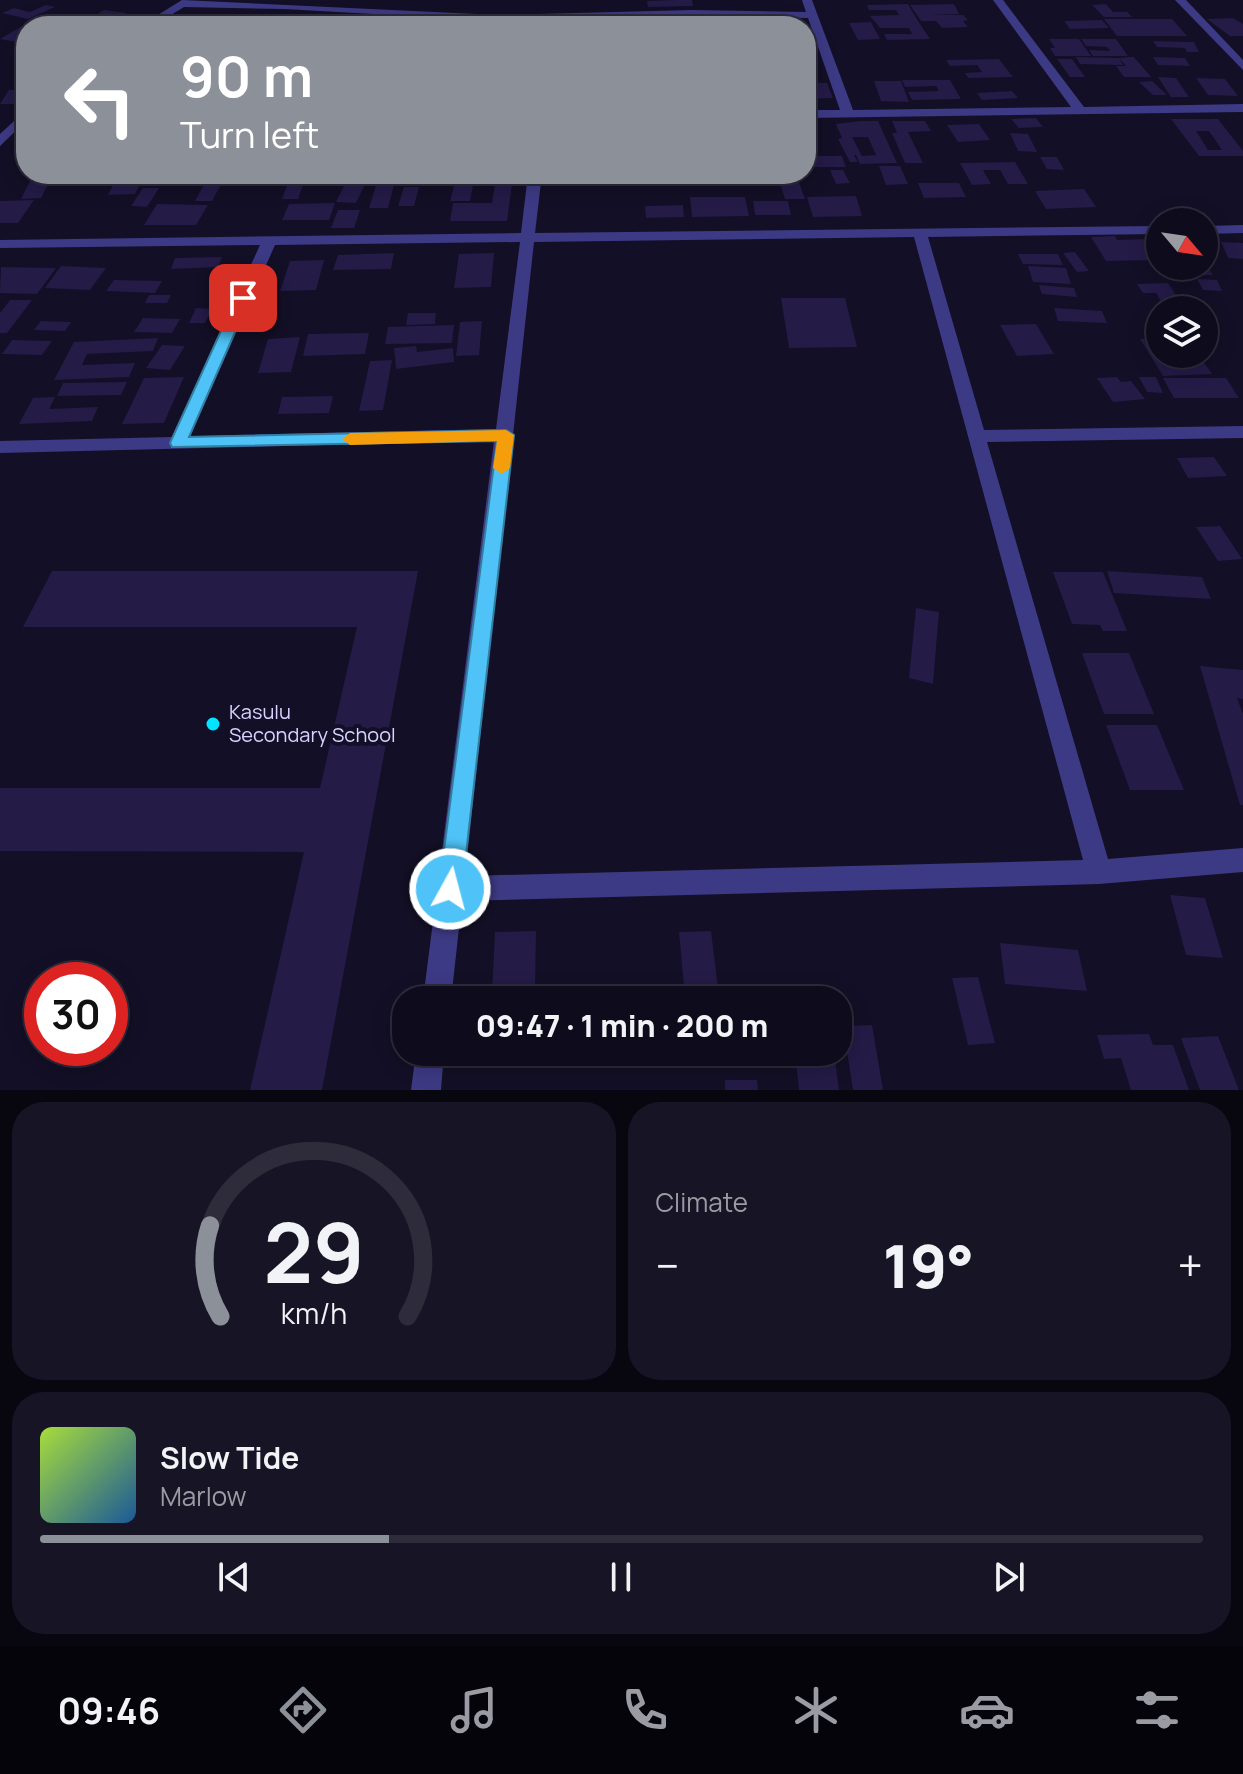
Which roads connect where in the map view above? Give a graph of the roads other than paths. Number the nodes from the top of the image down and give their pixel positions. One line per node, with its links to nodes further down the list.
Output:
1 (807, 0): 5 (street)
2 (998, 0): 12 (street)
3 (1180, 0): 10 (street)
4 (186, 2): 6 (street); 7 (street)
5 (813, 15): 8 (street)
6 (162, 16)
7 (462, 16)
8 (576, 16)
9 (816, 23): 14 (street)
10 (1243, 67)
11 (1243, 108): 12 (street)
12 (1080, 110): 14 (street)
13 (816, 114): 14 (street)
14 (848, 114)
15 (16, 125): 16 (street)
16 (0, 142)
17 (534, 184): 22 (street)
18 (1243, 229): 20 (street)
19 (1146, 230): 21 (street)
20 (1218, 230)
21 (920, 234): 22 (street); 27 (street)
22 (530, 238): 23 (street); 26 (street)
23 (269, 241): 24 (street); 28 (street)
24 (0, 244)
25 (1243, 432): 27 (street)
26 (506, 435): 28 (street); 32 (street)
27 (976, 436): 31 (street)
28 (178, 443): 29 (street)
29 (0, 447)
30 (1243, 860): 31 (street)
31 (1099, 872): 32 (street)
32 (450, 889): 33 (street)
33 (439, 986)
34 (429, 1066): 35 (street)
35 (426, 1090)

